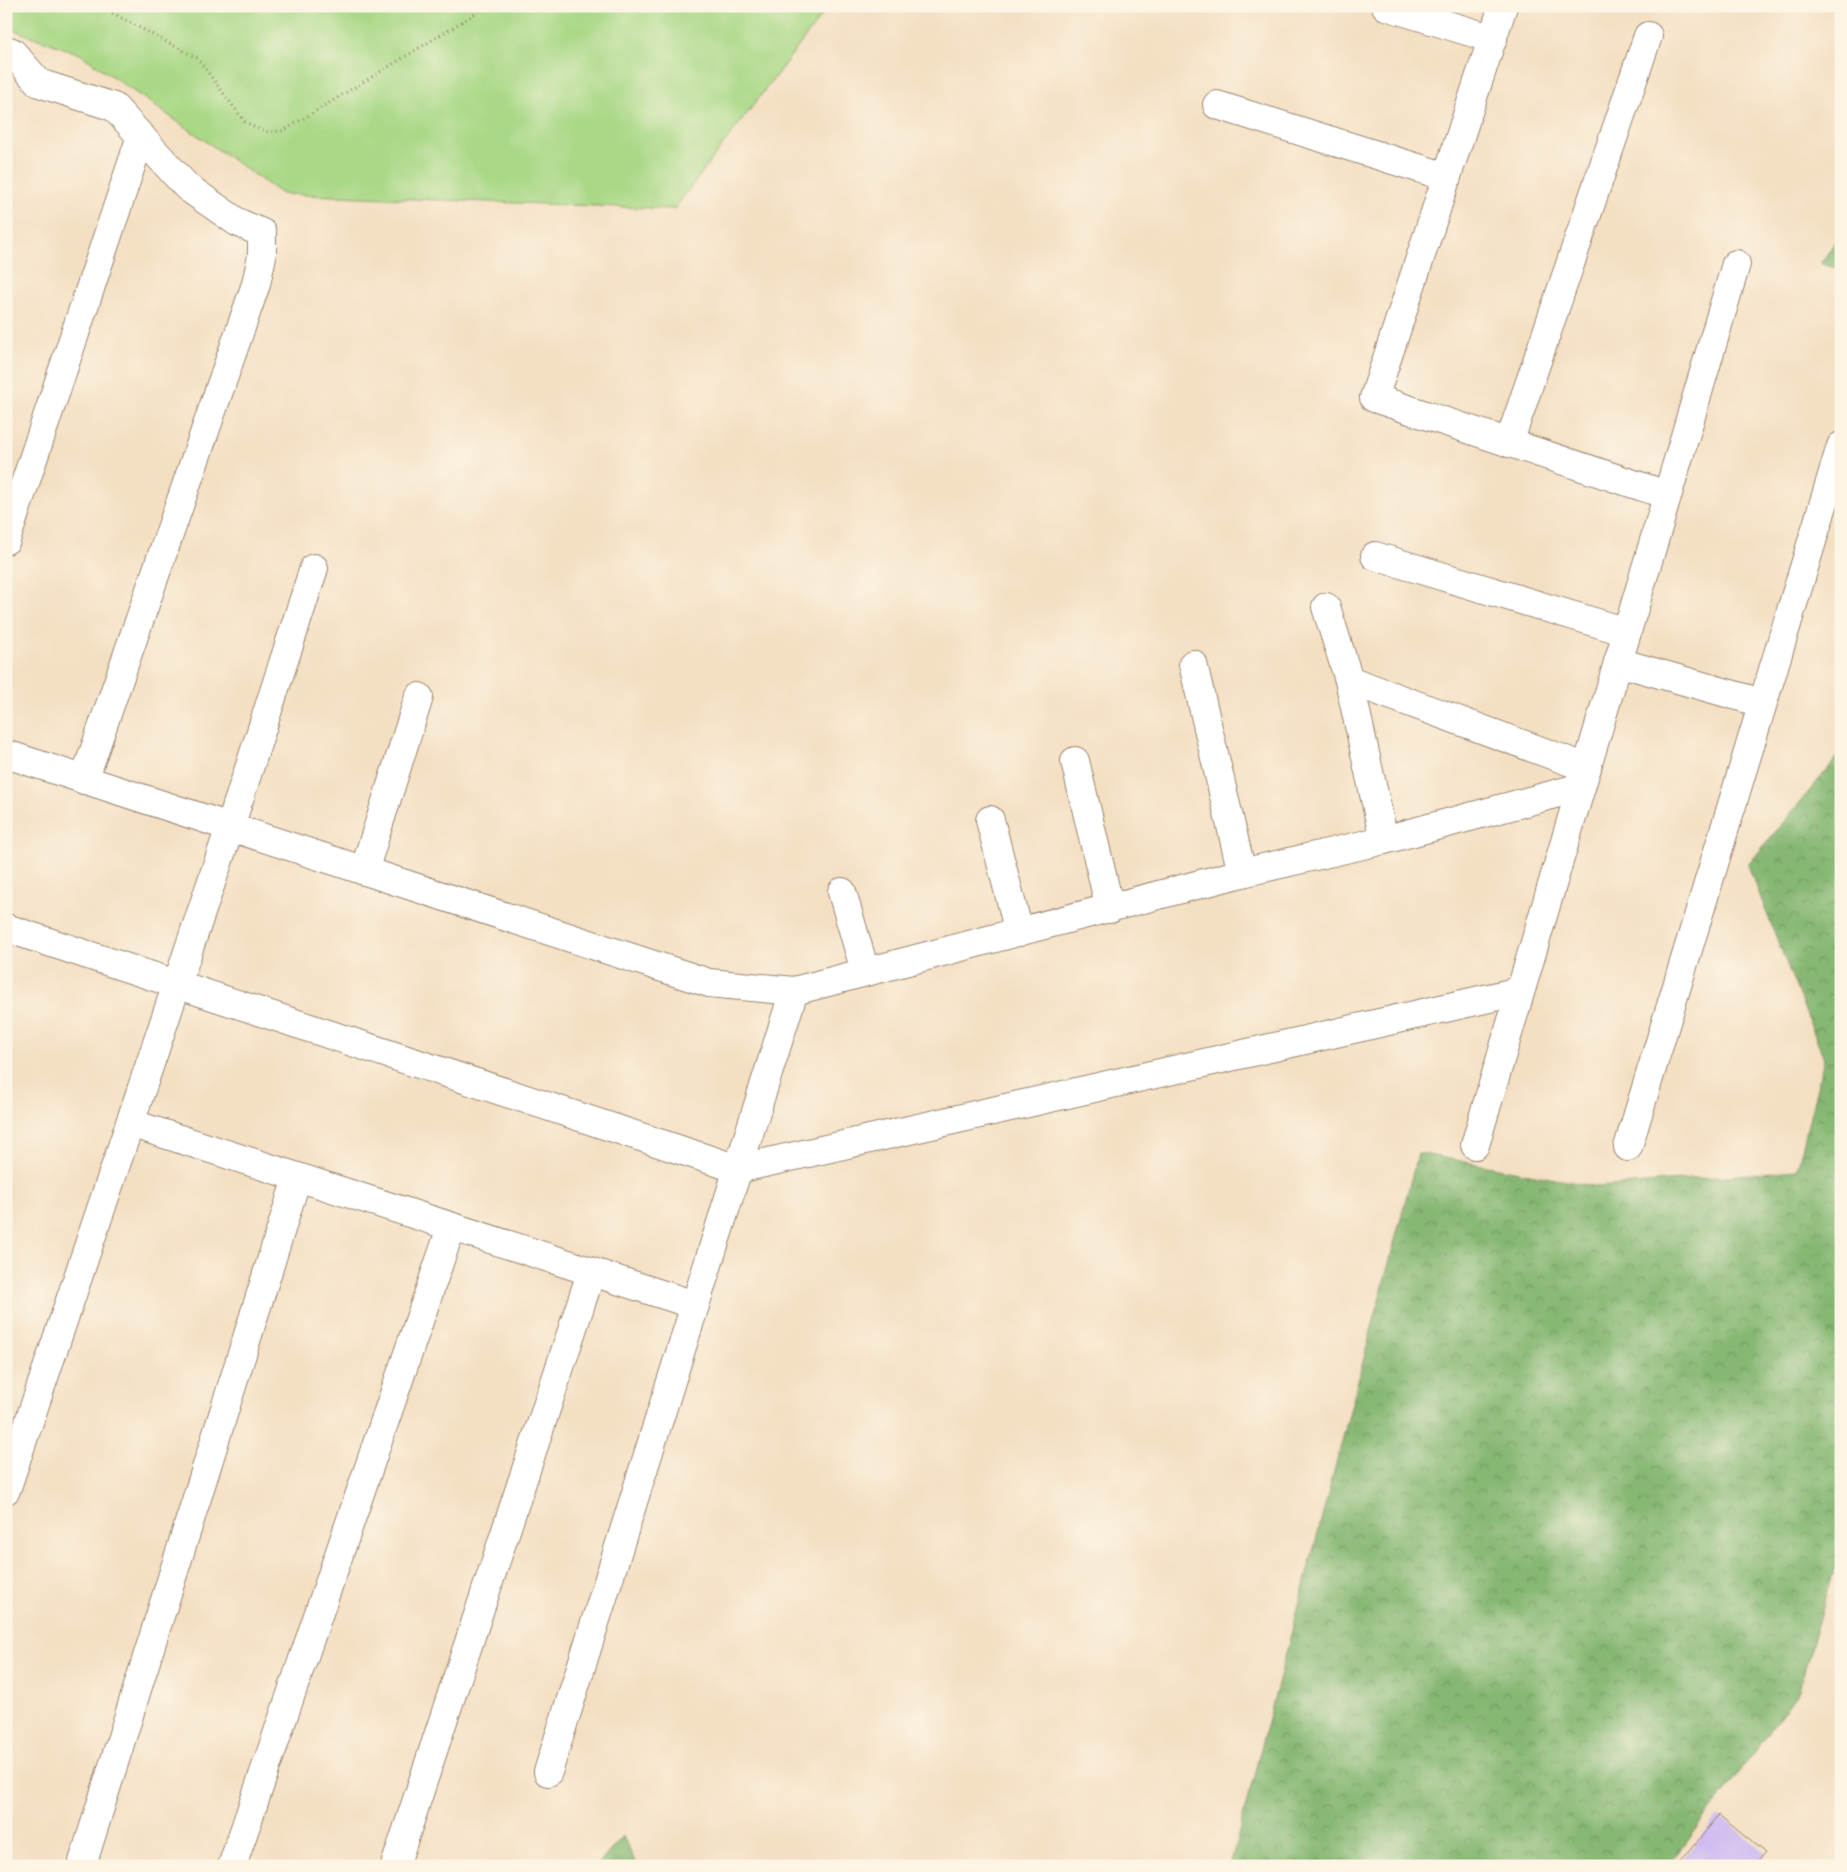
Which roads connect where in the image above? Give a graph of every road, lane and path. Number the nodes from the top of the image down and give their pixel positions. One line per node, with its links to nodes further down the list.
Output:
1 (99, 6): 2 (path)
2 (488, 6)
3 (1386, 6): 6 (street)
4 (1503, 6): 6 (street)
5 (1648, 36): 12 (street)
6 (1493, 39): 10 (street)
7 (8, 57): 9 (street)
8 (1217, 105): 10 (street)
9 (141, 136): 15 (street); 28 (street)
10 (1447, 178): 12 (street)
11 (1736, 264): 14 (street)
12 (1508, 443): 14 (street)
13 (1841, 446): 24 (street)
14 (1667, 495): 19 (street)
15 (6, 540)
16 (1375, 556): 19 (street)
17 (314, 568): 30 (street)
18 (1326, 607): 22 (street)
19 (1627, 632): 20 (street)
20 (1618, 662): 24 (street); 27 (street)
21 (1193, 664): 33 (street)
22 (1349, 680): 27 (street); 31 (street)
23 (420, 698): 32 (street)
24 (1762, 703): 44 (street)
25 (6, 754): 28 (street)
26 (1075, 761): 35 (street)
27 (1584, 778): 31 (street); 41 (street)
28 (84, 780): 30 (street)
29 (990, 820): 37 (street)
30 (230, 827): 32 (street); 39 (street)
31 (1384, 840): 33 (street)
32 (364, 871): 40 (street)
33 (1242, 873): 35 (street)
34 (842, 892): 38 (street)
35 (1110, 909): 37 (street)
36 (6, 928): 39 (street)
37 (1019, 932): 38 (street)
38 (865, 971): 40 (street)
39 (177, 986): 42 (street); 45 (street)
40 (794, 991): 45 (street)
41 (1520, 991): 43 (street); 45 (street)
42 (130, 1123): 46 (street); 50 (street)
43 (1475, 1145)
44 (1628, 1147)
45 (738, 1169): 49 (street)
46 (297, 1178): 47 (street); 52 (street)
47 (451, 1228): 48 (street); 53 (street)
48 (591, 1273): 49 (street); 54 (street)
49 (695, 1305): 51 (street)
50 (6, 1490)
51 (548, 1772)
52 (83, 1862)
53 (232, 1866)
54 (395, 1866)

